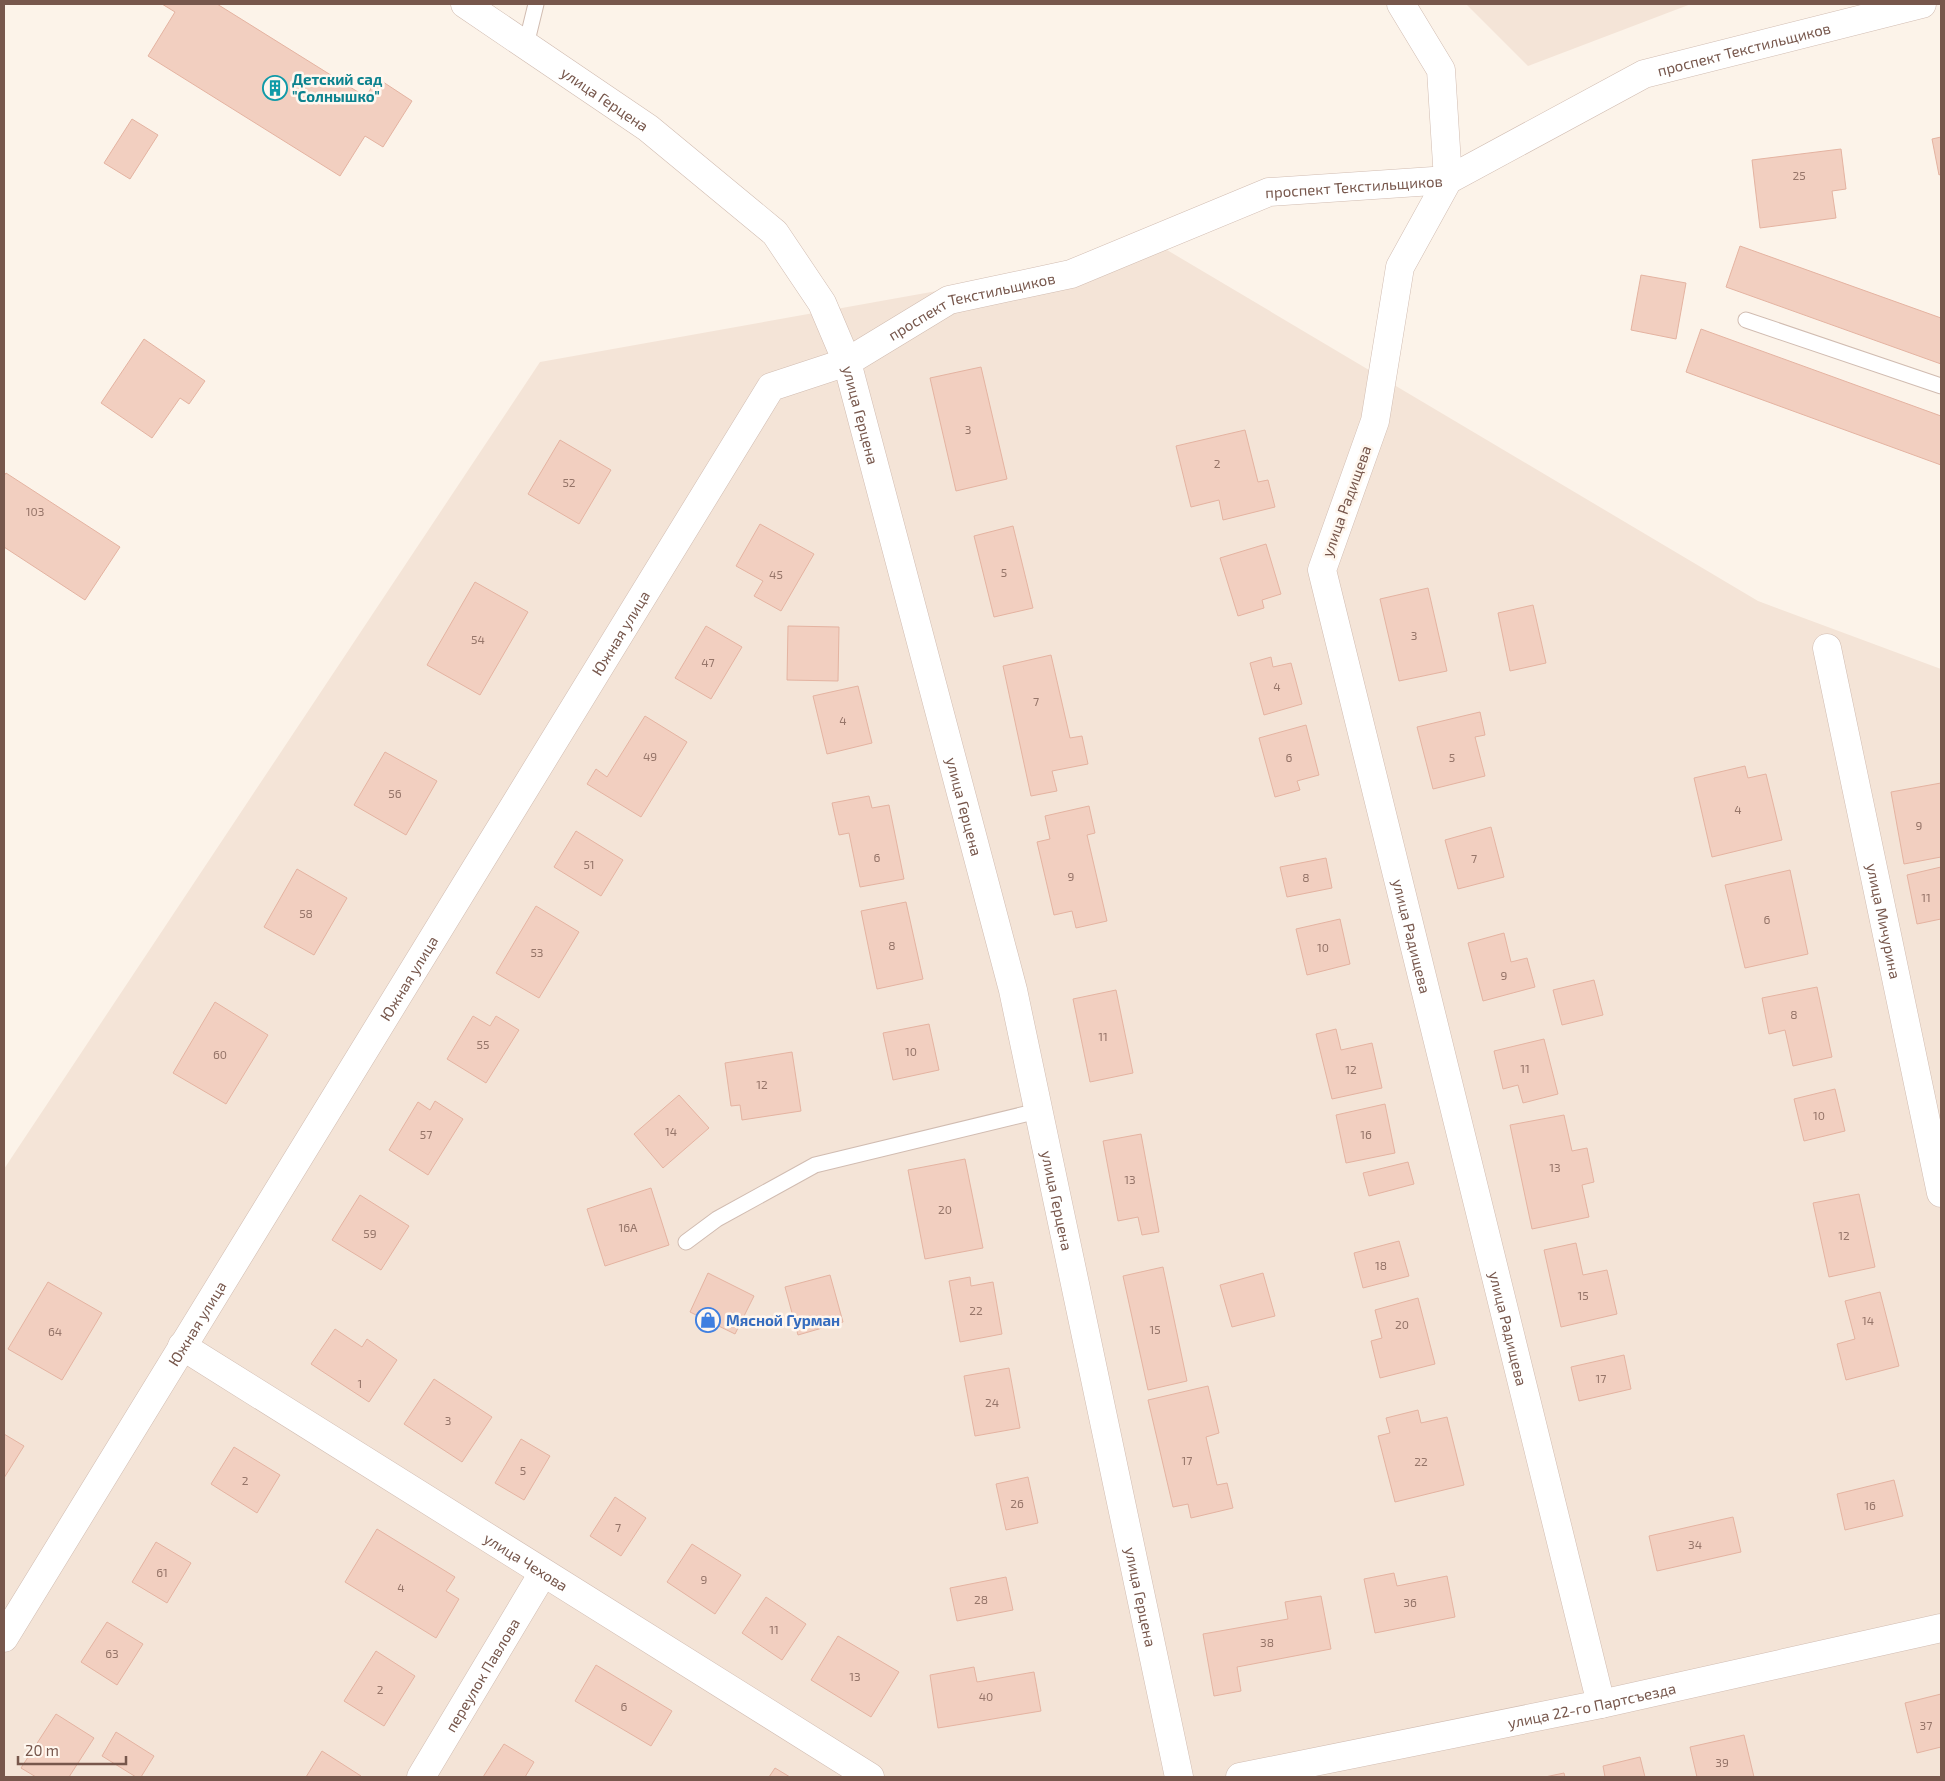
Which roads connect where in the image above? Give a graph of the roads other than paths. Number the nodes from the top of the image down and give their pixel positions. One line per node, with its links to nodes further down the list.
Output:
1 (465, 4): 5 (street, улица Герцена)
2 (536, 4): 5 (lane)
3 (1401, 4): 6 (street)
4 (1922, 4): 6 (street, проспект Текстильщиков)
5 (526, 45): 8 (street, улица Герцена)
6 (1448, 180): 8 (street, проспект Текстильщиков); 18 (street, улица Радищева)
7 (1746, 320): 9 (lane)
8 (847, 362): 11 (street, улица Герцена); 14 (street, Южная улица)
9 (1941, 386)
10 (1828, 648): 12 (street, улица Мичурина)
11 (1038, 1111): 13 (lane); 21 (street, улица Герцена)
12 (1941, 1193)
13 (686, 1242)
14 (182, 1346): 15 (street, улица Чехова); 17 (street, Южная улица)
15 (543, 1573): 19 (street, переулок Павлова); 20 (street, улица Чехова)
16 (1941, 1628): 18 (street, улица 22-го Партсъезда)
17 (4, 1638)
18 (1601, 1704): 22 (street, улица 22-го Партсъезда)
19 (421, 1777)
20 (870, 1777)
21 (1179, 1777)
22 (1240, 1777)

